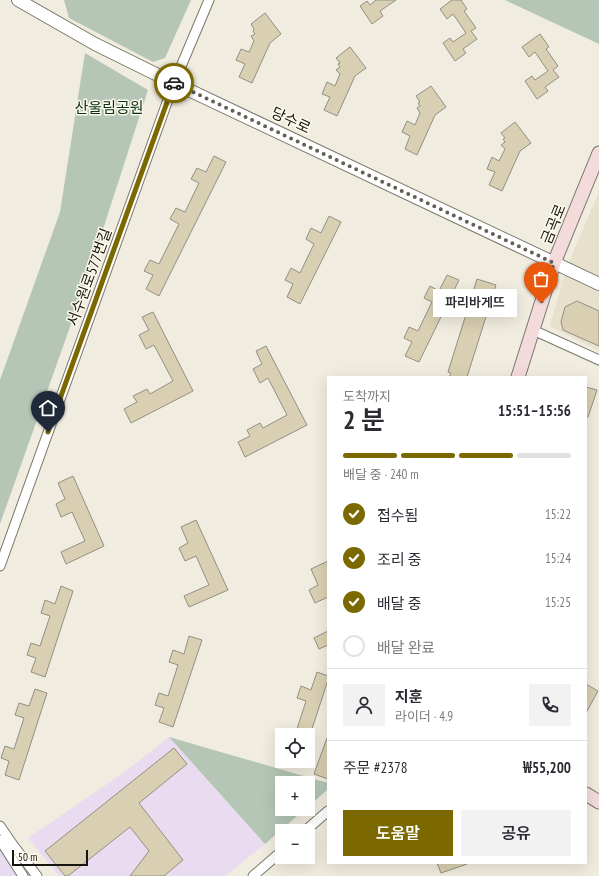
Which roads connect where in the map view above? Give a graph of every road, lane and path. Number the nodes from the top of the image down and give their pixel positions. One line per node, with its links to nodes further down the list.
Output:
1 (18, 0): 3 (street, 당수로)
2 (209, 0): 3 (street, 서수원로577번길)
3 (174, 83): 5 (street, 당수로); 10 (street, 서수원로577번길)
4 (599, 153): 5 (main road, 금곡로)
5 (554, 263): 6 (street, 당수로); 7 (main road, 금곡로)
6 (599, 284)
7 (533, 330): 8 (street); 9 (main road, 금곡로)
8 (599, 360)
9 (518, 376)
10 (0, 566)
11 (587, 795): 12 (main road)
12 (599, 802)
13 (327, 813): 14 (street)
14 (313, 824)
15 (0, 826): 19 (street)
16 (0, 840): 18 (street)
17 (275, 857): 20 (street)
18 (23, 876)
19 (37, 876)
20 (253, 876)

